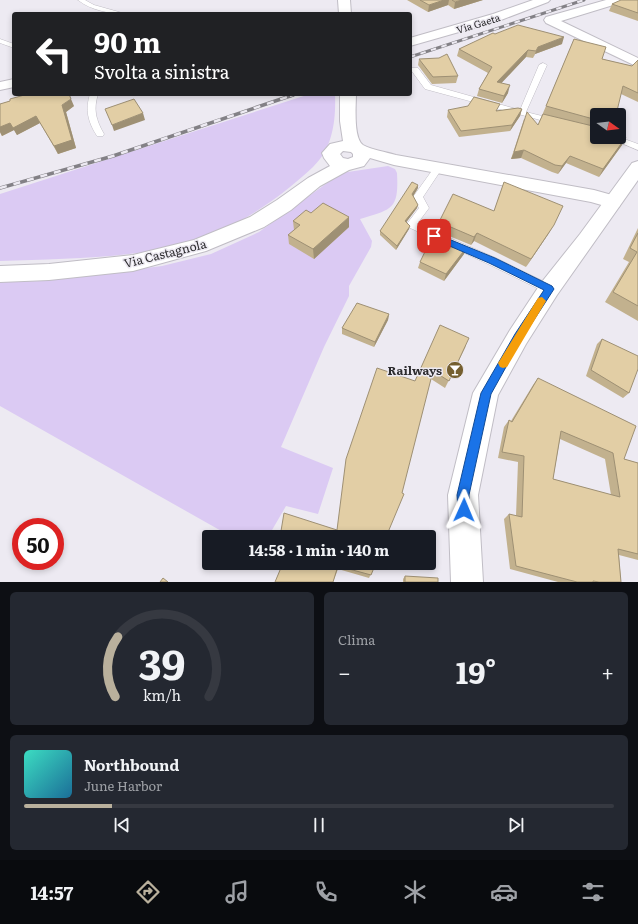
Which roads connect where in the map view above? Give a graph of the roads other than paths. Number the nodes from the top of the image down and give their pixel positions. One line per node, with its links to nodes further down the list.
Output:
1 (81, 0): 5 (lane)
2 (344, 0): 6 (street)
3 (544, 0): 10 (street, Via Gaeta)
4 (619, 0): 12 (street)
5 (115, 12)
6 (345, 12)
7 (0, 34): 8 (lane)
8 (8, 36)
9 (0, 41): 11 (lane)
10 (412, 41)
11 (12, 45)
12 (638, 63)
13 (543, 65): 19 (lane)
14 (414, 70): 19 (lane)
15 (12, 83): 16 (street)
16 (0, 86)
17 (93, 96): 21 (lane)
18 (348, 96): 24 (street)
19 (522, 113): 20 (lane)
20 (561, 124)
21 (100, 134)
22 (626, 143): 23 (lane)
23 (638, 147)
24 (347, 155): 25 (street); 28 (street, Via Castagnola)
25 (439, 167): 27 (street); 29 (lane)
26 (638, 167): 27 (street)
27 (612, 202): 29 (street)
28 (0, 274)
29 (549, 289): 30 (street)
30 (467, 582)

